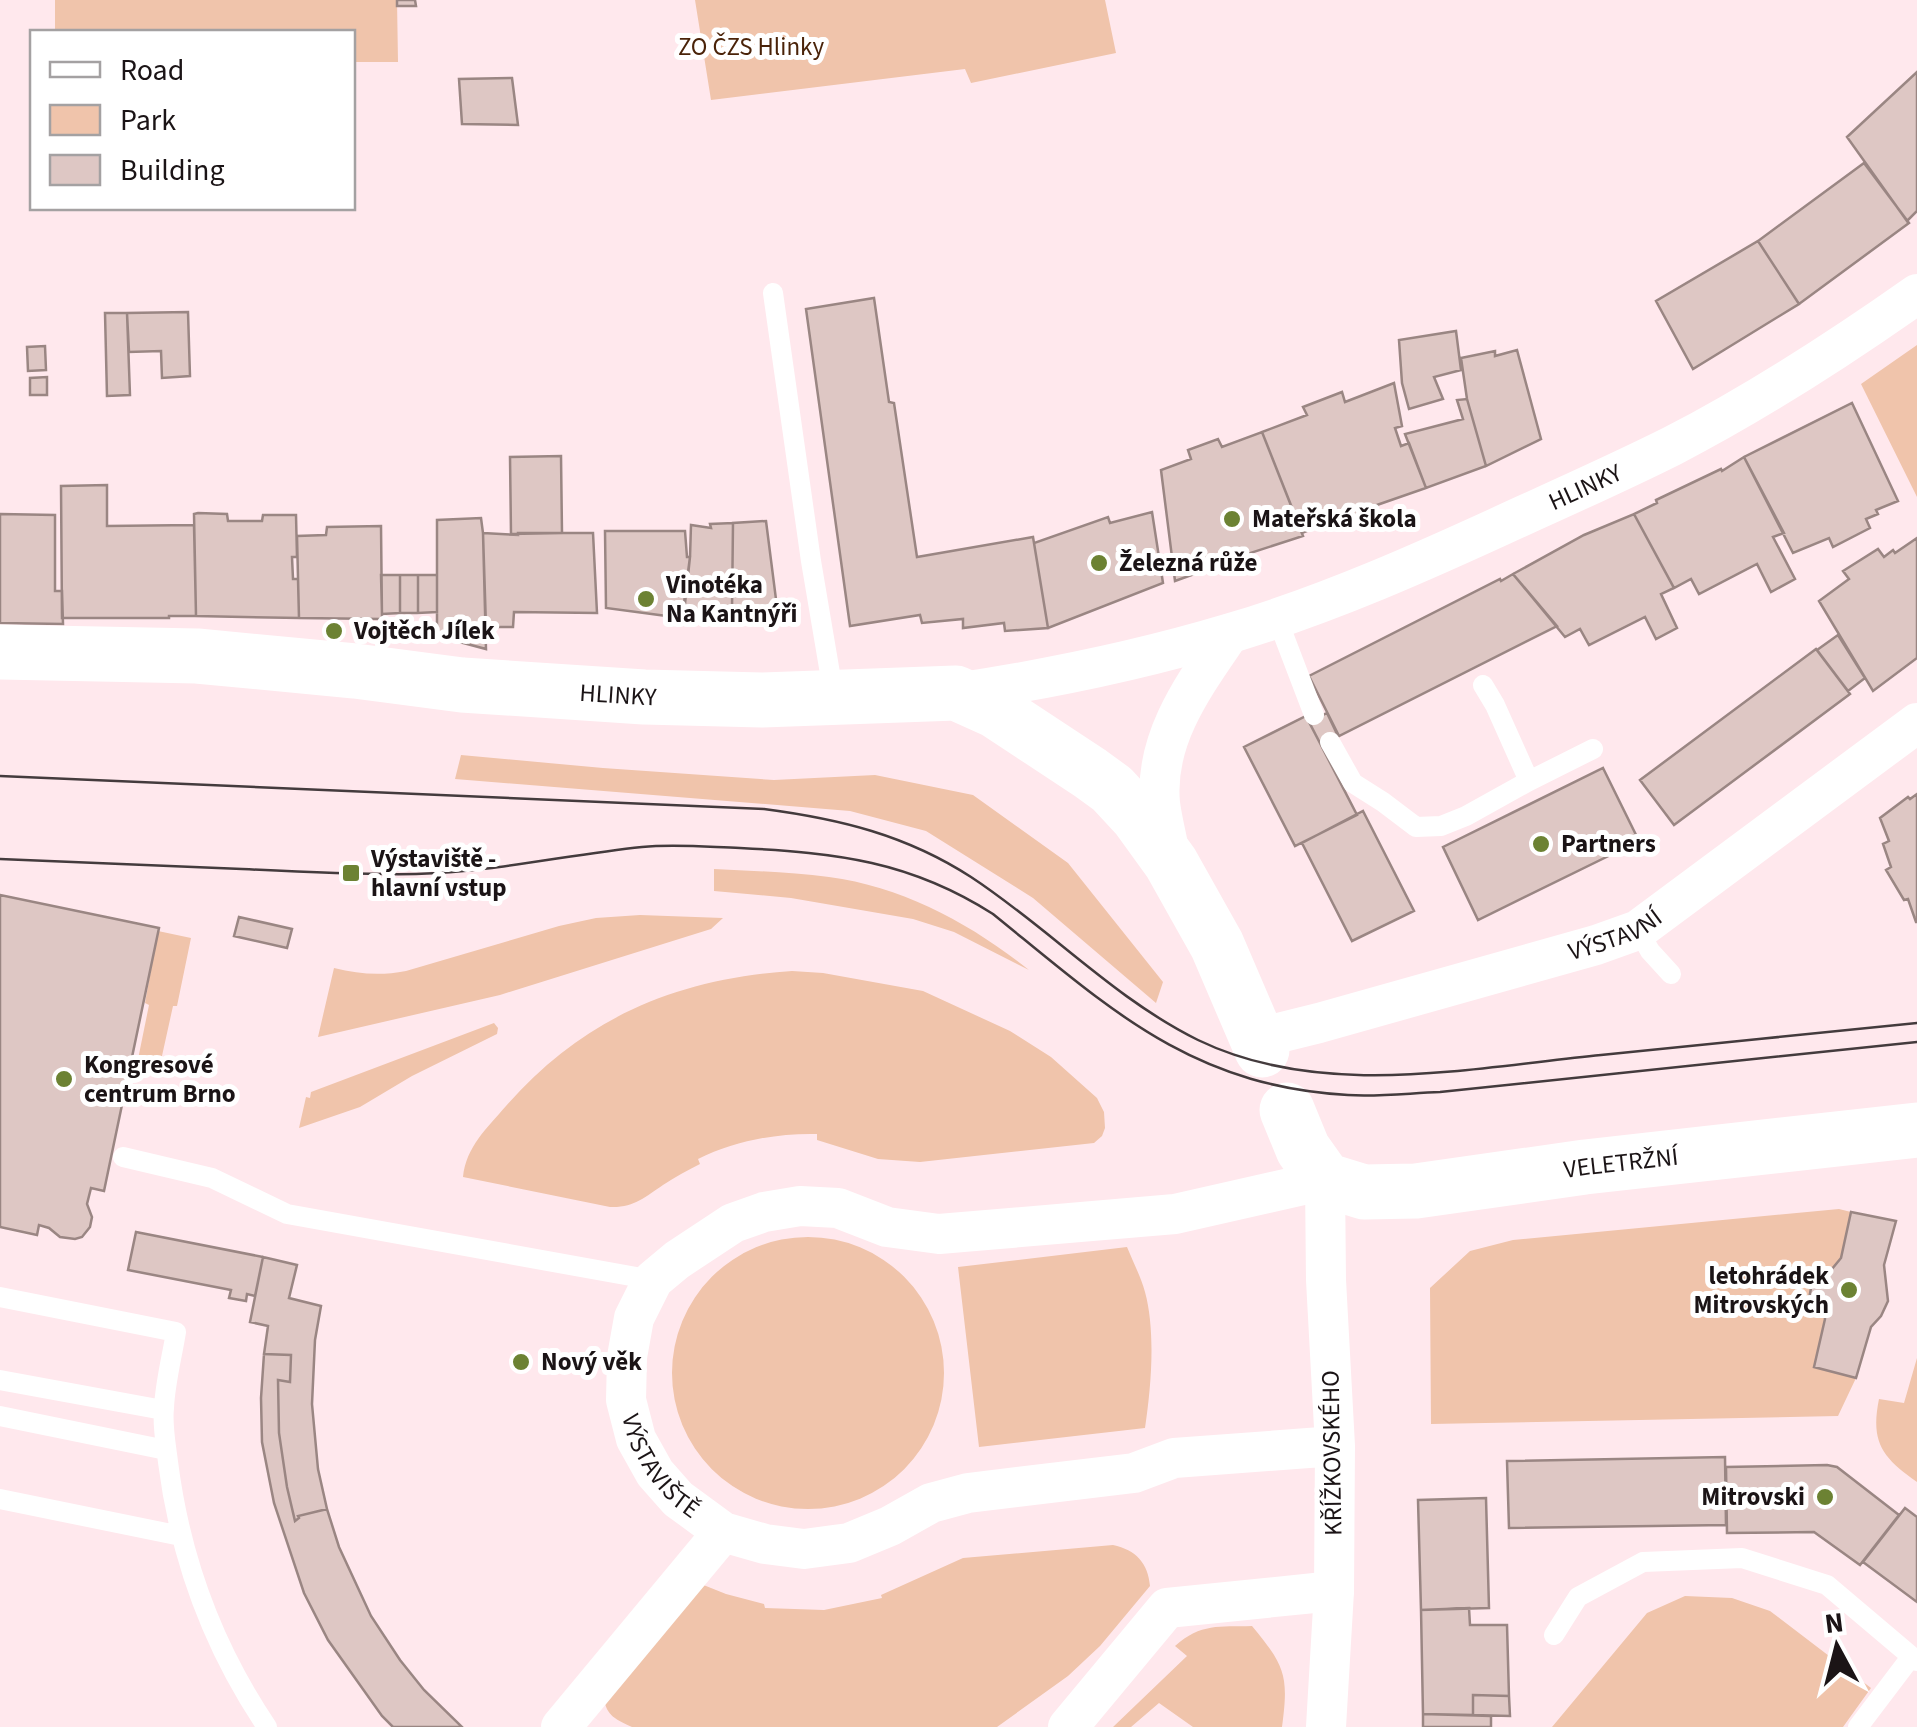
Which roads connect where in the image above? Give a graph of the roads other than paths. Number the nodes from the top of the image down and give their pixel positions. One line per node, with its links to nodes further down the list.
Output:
1 (773, 294): 8 (lane)
2 (1917, 294): 3 (street, HLINKY)
3 (1278, 618): 4 (street, HLINKY); 9 (lane)
4 (1229, 634): 7 (street, HLINKY); 14 (street)
5 (0, 652): 8 (street, HLINKY)
6 (1483, 685): 13 (lane)
7 (956, 693): 8 (street, HLINKY); 14 (street, VÝSTAVNÍ)
8 (835, 698)
9 (1314, 716)
10 (1917, 724): 15 (street, VÝSTAVNÍ)
11 (1330, 742): 13 (lane)
12 (1592, 749): 13 (lane)
13 (1529, 780)
14 (1171, 863): 17 (street, VÝSTAVNÍ)
15 (1638, 930): 16 (lane); 17 (street, VÝSTAVNÍ)
16 (1671, 974)
17 (1260, 1044)
18 (1288, 1110): 21 (street)
19 (1917, 1130): 21 (street, VELETRŽNÍ)
20 (123, 1156): 22 (lane)
21 (1325, 1180): 22 (street, VÝSTAVIŠTĚ); 27 (street, KŘÍŽKOVSKÉHO)
22 (653, 1280): 30 (street, VÝSTAVIŠTĚ)
23 (0, 1297): 25 (lane)
24 (0, 1380): 25 (lane)
25 (163, 1410): 28 (lane)
26 (0, 1416): 28 (lane)
27 (1335, 1446): 30 (street, VÝSTAVIŠTĚ); 32 (street, KŘÍŽKOVSKÉHO)
28 (166, 1450): 31 (lane)
29 (0, 1499): 31 (lane)
30 (723, 1532): 36 (street)
31 (181, 1536): 35 (lane)
32 (1334, 1591): 37 (street); 38 (street, KŘÍŽKOVSKÉHO)
33 (1554, 1634): 34 (lane)
34 (1914, 1659): 39 (lane)
35 (267, 1727)
36 (561, 1727)
37 (1068, 1727)
38 (1326, 1727)
39 (1858, 1727)

